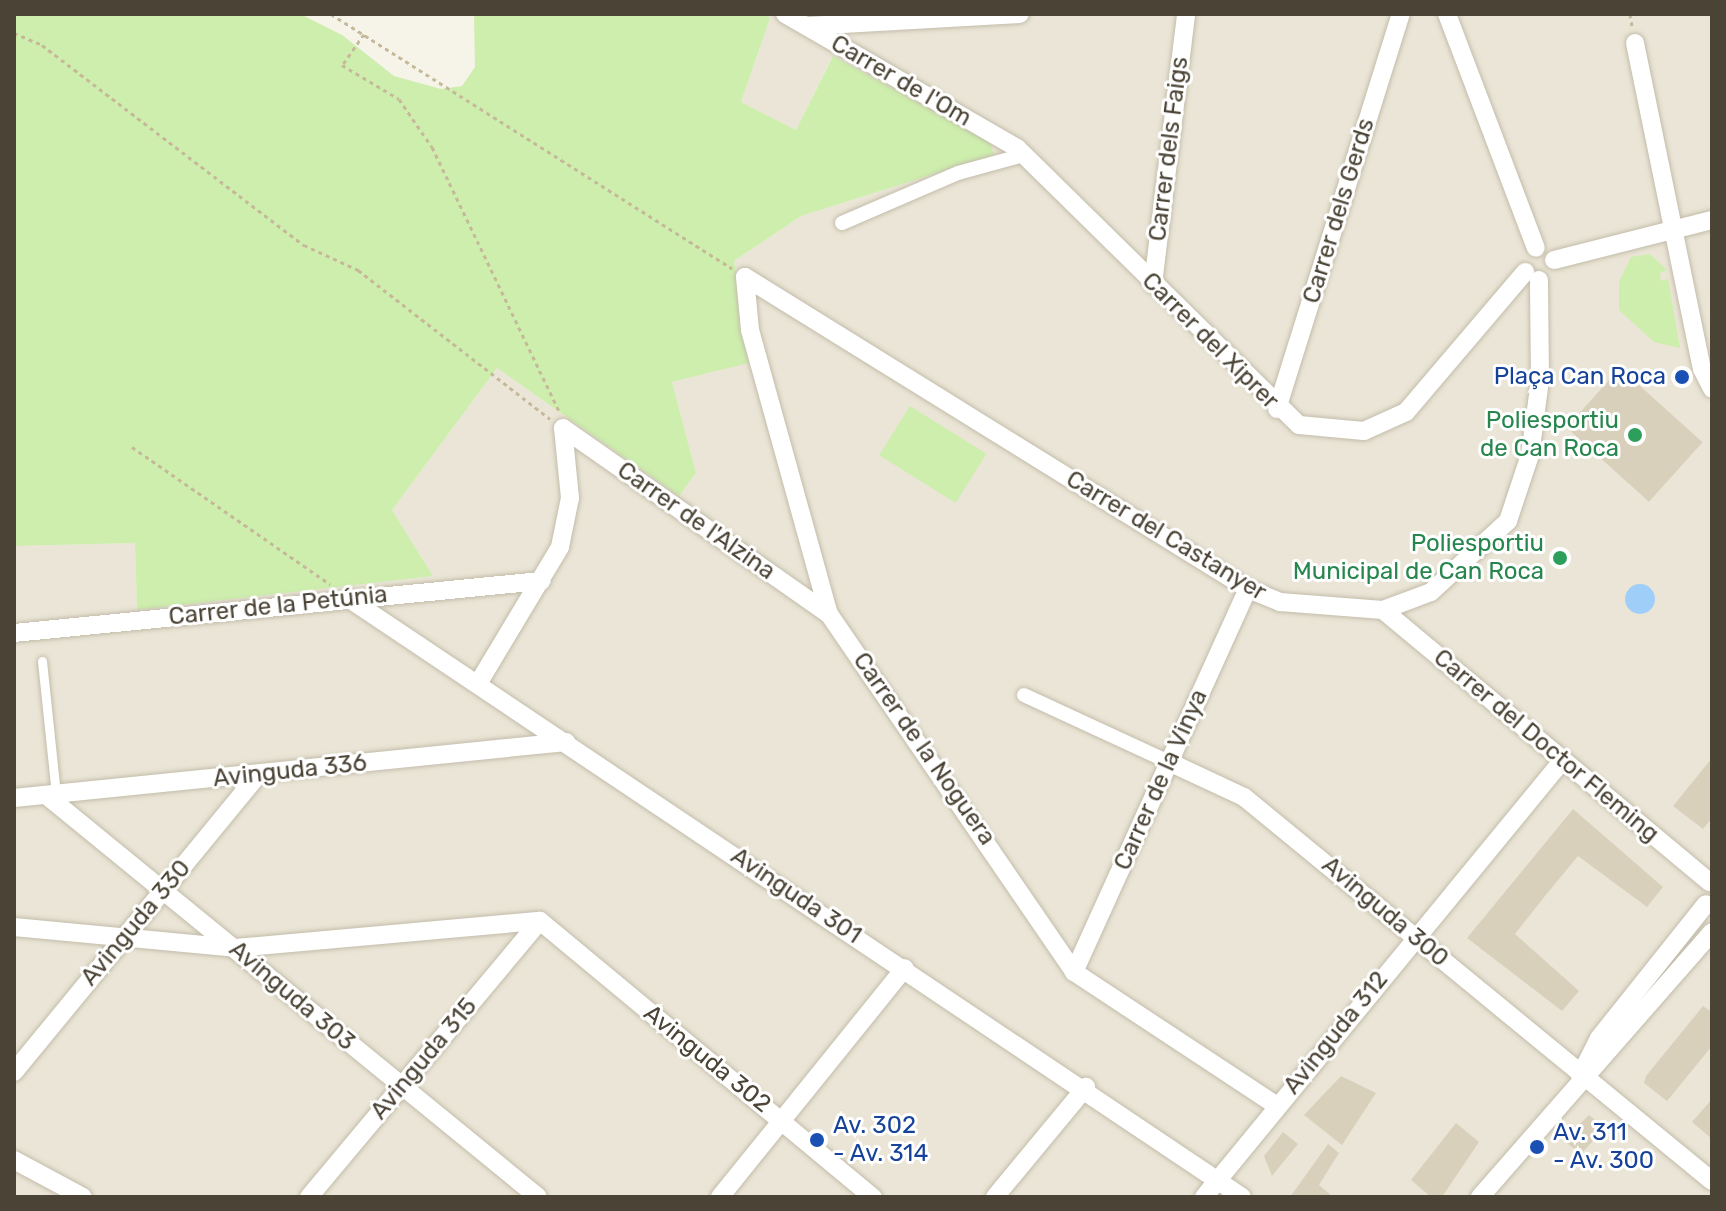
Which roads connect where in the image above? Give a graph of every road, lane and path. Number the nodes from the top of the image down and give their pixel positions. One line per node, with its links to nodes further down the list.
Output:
1 (331, 14): 10 (path)
2 (785, 14): 8 (street, Carrer de l'Om)
3 (1020, 14): 7 (street)
4 (1186, 14): 20 (street, Carrer dels Faigs)
5 (1401, 14): 22 (street, Carrer dels Gerds)
6 (1447, 14): 16 (street)
7 (970, 15): 8 (street)
8 (806, 26): 12 (street, Carrer de l'Om)
9 (14, 33): 23 (path)
10 (364, 34): 19 (path); 23 (path)
11 (1635, 43): 15 (street)
12 (1020, 151): 14 (street); 20 (street, Carrer del Xiprer)
13 (1712, 220): 15 (street)
14 (842, 223)
15 (1673, 234): 17 (street); 21 (street)
16 (1536, 248): 17 (street); 18 (street)
17 (1554, 260): 18 (street)
18 (1532, 276): 22 (street, Carrer del Xiprer); 28 (street, Carrer del Castanyer)
19 (745, 277): 26 (street, Carrer del Castanyer); 29 (street, Carrer de la Noguera)
20 (1153, 284): 22 (street, Carrer del Xiprer)
21 (1712, 389)
22 (1277, 409)
23 (563, 428): 25 (street); 29 (street, Carrer de l'Alzina)
24 (132, 447): 27 (path)
25 (541, 581): 27 (street, Carrer de la Petúnia); 32 (street)
26 (1248, 589): 28 (street, Carrer del Castanyer); 36 (street, Carrer de la Vinya)
27 (348, 598): 30 (street, Carrer de la Petúnia); 32 (street, Avinguda 301)
28 (1383, 610): 35 (street, Carrer del Doctor Fleming)
29 (829, 614): 50 (street, Carrer de la Noguera)
30 (14, 633)
31 (42, 661): 38 (lane)
32 (479, 682): 34 (street, Avinguda 301)
33 (1024, 695): 36 (street, Avinguda 300)
34 (566, 742): 37 (street, Avinguda 336); 49 (street, Avinguda 301)
35 (1562, 761): 40 (street, Carrer del Doctor Fleming); 46 (street, Avinguda 312)
36 (1169, 762): 46 (street, Avinguda 300); 50 (street, Carrer de la Vinya)
37 (258, 775): 38 (street, Avinguda 336); 41 (street, Avinguda 330)
38 (51, 794): 39 (street, Avinguda 336); 41 (street, Avinguda 303)
39 (14, 798)
40 (1710, 880): 42 (street)
41 (164, 891): 47 (street, Avinguda 330); 48 (street, Avinguda 303)
42 (1709, 908): 52 (street)
43 (540, 921): 48 (street); 53 (street, Avinguda 315); 56 (street, Avinguda 302)
44 (14, 927): 47 (street)
45 (1712, 932): 52 (street)
46 (1414, 937): 52 (street, Avinguda 300); 55 (street, Avinguda 312)
47 (123, 938): 48 (street); 51 (street, Avinguda 330)
48 (235, 948): 53 (street, Avinguda 303)
49 (905, 968): 54 (street, Avinguda 301); 56 (street)
50 (1074, 972): 55 (street, Carrer de la Noguera)
51 (14, 1072)
52 (1580, 1076): 59 (street, Avinguda 300); 68 (street)
53 (401, 1086): 61 (street, Avinguda 315); 62 (street, Avinguda 303)
54 (1086, 1087): 58 (street, Avinguda 301); 65 (street)
55 (1277, 1106): 58 (street, Avinguda 312)
56 (784, 1122): 63 (street); 64 (street, Avinguda 302)
57 (14, 1160): 60 (street)
58 (1219, 1179): 66 (street, Avinguda 312); 67 (street, Avinguda 301)
59 (1712, 1181)
60 (83, 1197)
61 (309, 1197)
62 (538, 1197)
63 (720, 1197)
64 (873, 1197)
65 (995, 1197)
66 (1204, 1197)
67 (1242, 1197)
68 (1480, 1197)

